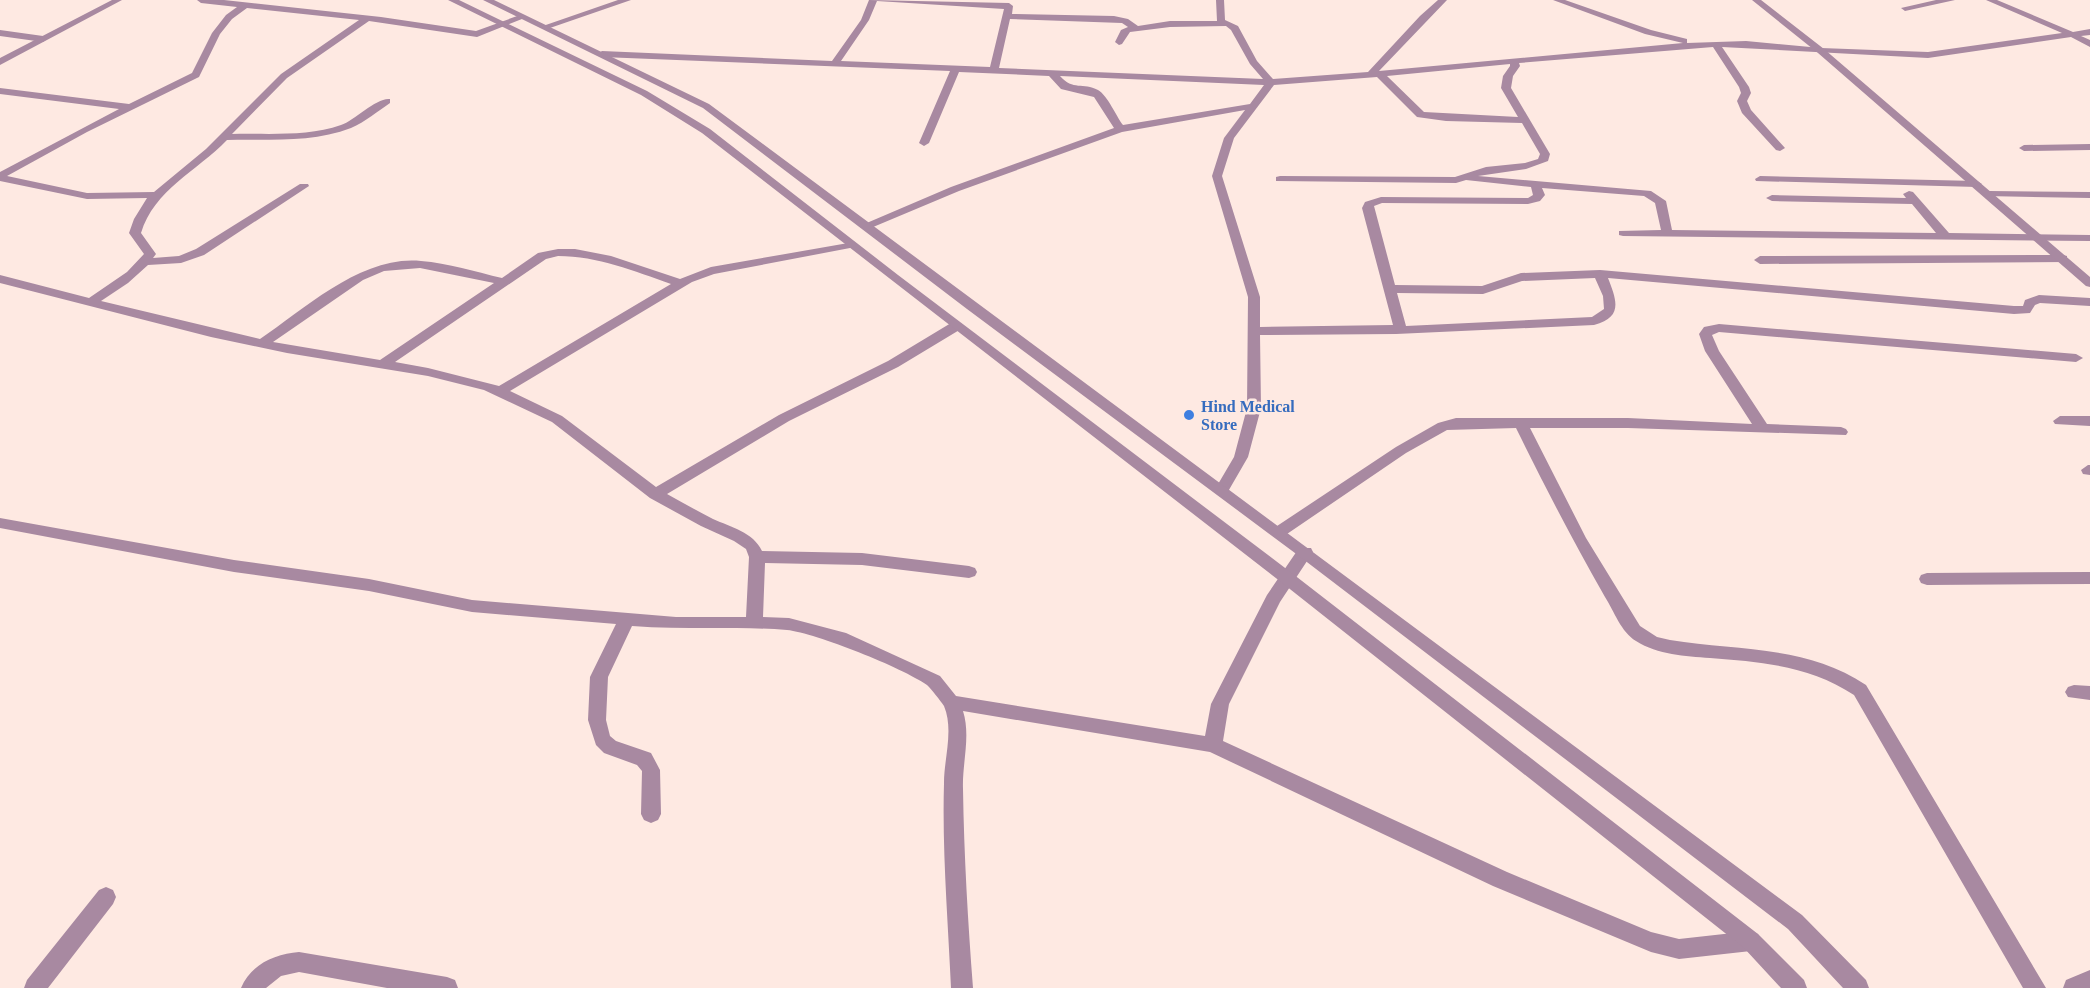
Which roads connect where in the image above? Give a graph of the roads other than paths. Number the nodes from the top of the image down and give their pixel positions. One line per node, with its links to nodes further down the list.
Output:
1 (118, 0): 26 (street)
2 (201, 0): 14 (street)
3 (452, 0): 20 (street)
4 (487, 0): 17 (street)
5 (627, 0): 21 (street)
6 (873, 0): 35 (street)
7 (880, 0): 15 (street)
8 (1220, 0): 19 (street)
9 (1443, 0): 39 (street)
10 (1557, 0): 30 (street)
11 (1756, 0): 31 (street)
12 (1951, 0): 16 (street)
13 (1990, 0): 25 (street)
14 (245, 5): 18 (street); 44 (street)
15 (1008, 8): 22 (street); 37 (street)
16 (1905, 8)
17 (523, 17): 20 (street); 21 (street)
18 (367, 19): 20 (street); 47 (street)
19 (1221, 23): 22 (street); 40 (street)
20 (503, 25): 71 (street)
21 (544, 27): 32 (street)
22 (1136, 29): 27 (street)
23 (2090, 32): 25 (street)
24 (0, 33): 26 (street)
25 (2073, 35): 29 (street); 31 (street)
26 (43, 39): 34 (street)
27 (1119, 42)
28 (1715, 44): 30 (street); 31 (street); 50 (street)
29 (2090, 44)
30 (1696, 45): 33 (street)
31 (1821, 51): 58 (street)
32 (602, 54): 35 (street); 65 (street)
33 (1513, 60): 39 (street); 45 (street)
34 (0, 62)
35 (834, 64): 36 (street)
36 (956, 69): 37 (street); 48 (street)
37 (994, 71): 38 (street)
38 (1052, 73): 40 (street); 46 (street)
39 (1375, 75): 40 (street); 45 (street)
40 (1271, 82): 43 (street)
41 (0, 91): 44 (street)
42 (387, 101): 47 (street)
43 (1253, 106): 46 (street); 85 (street)
44 (131, 107): 52 (street)
45 (1525, 120): 53 (street)
46 (1120, 129): 65 (street)
47 (224, 137): 61 (street)
48 (924, 143)
49 (2090, 147): 51 (street)
50 (1780, 148)
51 (2024, 148)
52 (0, 177): 61 (street)
53 (1464, 178): 54 (street); 57 (street)
54 (1280, 179)
55 (1760, 179): 56 (street)
56 (1899, 182): 58 (street); 64 (street)
57 (1535, 183): 67 (street); 80 (street)
58 (1977, 184): 60 (street)
59 (304, 186): 74 (street)
60 (1989, 194): 62 (street); 70 (street)
61 (155, 195): 74 (street)
62 (2090, 195)
63 (1772, 198): 64 (street)
64 (1914, 201): 68 (street)
65 (866, 227): 95 (street)
66 (1623, 233): 67 (street)
67 (1667, 233): 68 (street)
68 (1946, 237): 70 (street)
69 (2090, 238): 70 (street)
70 (2041, 239): 72 (street)
71 (850, 244): 78 (street); 83 (street)
72 (2063, 259): 73 (street); 79 (street)
73 (1760, 260)
74 (145, 262): 81 (street)
75 (1600, 274): 80 (street); 82 (street); 84 (street)
76 (0, 279): 81 (street)
77 (505, 282): 78 (street); 86 (street); 88 (street)
78 (680, 283): 89 (street)
79 (2090, 283)
80 (1390, 289): 84 (street)
81 (92, 302): 86 (street)
82 (2090, 302)
83 (956, 326): 96 (street); 103 (street)
84 (1396, 330): 85 (street)
85 (1254, 331): 95 (street)
86 (262, 344): 88 (street)
87 (2076, 358): 93 (street)
88 (382, 365): 89 (street)
89 (499, 392): 96 (street)
90 (2060, 421): 92 (street)
91 (1521, 422): 93 (street); 98 (street); 120 (street)
92 (2090, 422)
93 (1762, 428): 94 (street)
94 (1841, 432)
95 (1221, 491): 98 (street)
96 (656, 494): 101 (street)
97 (7, 524): 99 (street); 106 (street)
98 (1279, 532): 100 (street)
99 (0, 537)
100 (1305, 552): 103 (street); 119 (street)
101 (757, 557): 102 (street); 107 (street)
102 (969, 572)
103 (1287, 578): 109 (street); 112 (street)
104 (2090, 578): 105 (street)
105 (1928, 579)
106 (627, 619): 107 (street); 110 (street)
107 (754, 623): 108 (street)
108 (951, 702): 109 (street); 117 (street)
109 (1212, 746): 112 (street)
110 (651, 814)
111 (106, 897): 114 (street)
112 (1751, 941): 118 (street)
113 (2090, 981): 121 (street)
114 (35, 988)
115 (252, 988): 116 (street)
116 (447, 988)
117 (962, 988)
118 (1796, 988)
119 (1858, 988)
120 (2035, 988)
121 (2074, 988)

